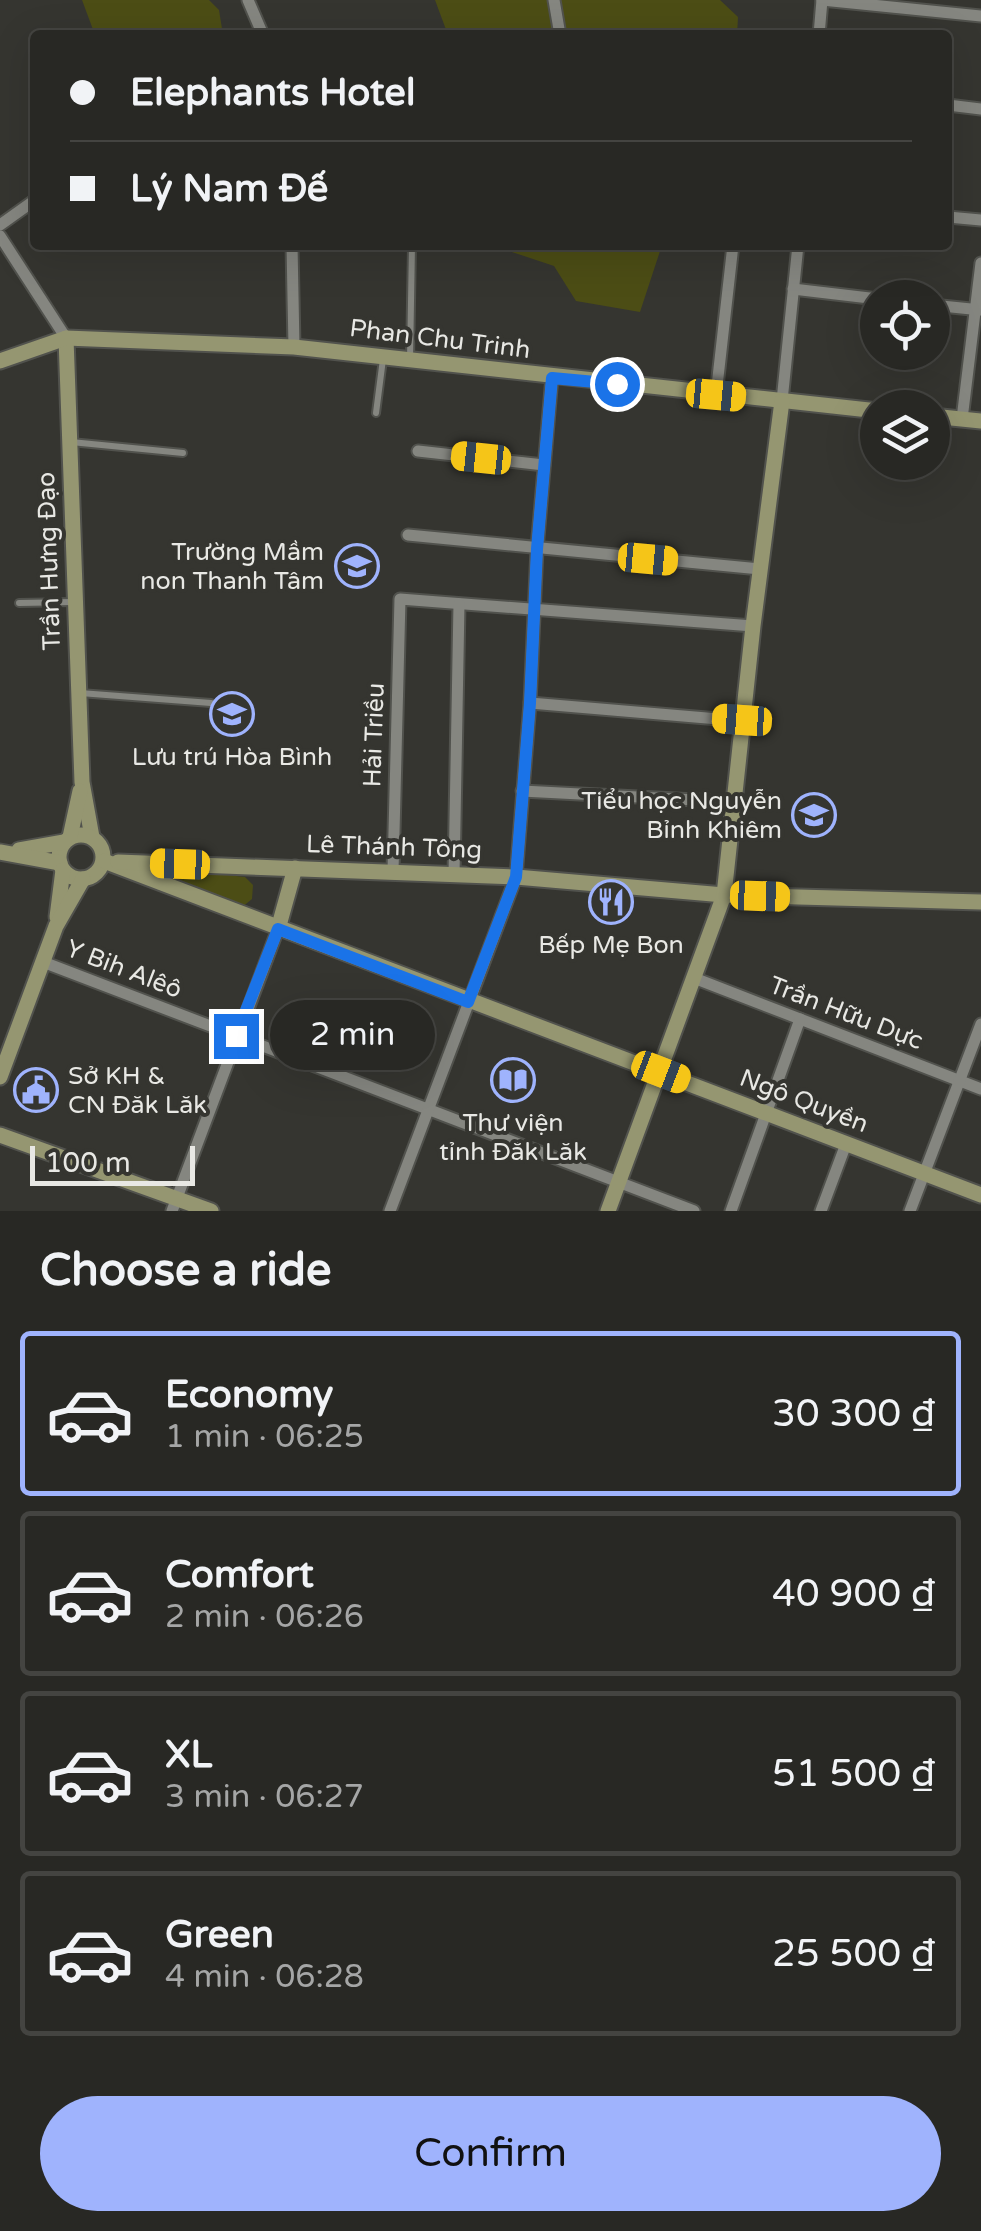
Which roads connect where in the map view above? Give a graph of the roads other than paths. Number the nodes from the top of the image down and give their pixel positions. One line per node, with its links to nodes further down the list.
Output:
1 (248, 0): 5 (street)
2 (554, 0): 6 (street)
3 (822, 0): 4 (street); 7 (street)
4 (981, 16)
5 (261, 30)
6 (559, 30)
7 (819, 30)
8 (952, 105): 9 (street)
9 (981, 108)
10 (30, 204): 13 (street)
11 (952, 217): 12 (street)
12 (981, 220)
13 (0, 225)
14 (0, 236): 24 (street)
15 (292, 250): 25 (street)
16 (412, 250): 28 (lane)
17 (732, 250): 30 (street)
18 (798, 250): 20 (street)
19 (981, 263): 23 (street)
20 (794, 289): 21 (street); 31 (street)
21 (860, 296)
22 (950, 307): 23 (street)
23 (978, 310): 35 (street)
24 (66, 338): 25 (street, Phan Chu Trinh); 27 (street, Phan Chu Trinh); 37 (street, Trần Hưng Đạo)
25 (294, 347): 26 (street, Phan Chu Trinh)
26 (384, 358): 28 (street, Phan Chu Trinh); 33 (lane)
27 (0, 361)
28 (410, 361): 29 (street, Phan Chu Trinh)
29 (552, 378): 30 (street, Phan Chu Trinh); 40 (street)
30 (716, 395): 31 (street, Phan Chu Trinh)
31 (782, 401): 32 (street, Phan Chu Trinh); 43 (street)
32 (860, 409)
33 (376, 413)
34 (950, 418): 35 (street)
35 (962, 419): 36 (street)
36 (981, 422)
37 (70, 442): 39 (lane); 44 (street, Trần Hưng Đạo)
38 (418, 451): 40 (street)
39 (183, 452)
40 (544, 465): 42 (street)
41 (408, 535): 42 (street)
42 (537, 549): 43 (street); 47 (street)
43 (760, 570): 48 (street)
44 (76, 602): 45 (lane); 49 (street, Trần Hưng Đạo)
45 (19, 604)
46 (458, 604): 47 (street); 62 (street, Hải Triều); 63 (street)
47 (534, 608): 48 (street); 51 (street)
48 (753, 626): 52 (street)
49 (79, 693): 50 (lane); 53 (street, Trần Hưng Đạo)
50 (211, 703)
51 (530, 703): 52 (street); 54 (street)
52 (742, 720): 55 (street)
53 (82, 782): 56 (street, Trần Hưng Đạo); 57 (street, Trần Hưng Đạo)
54 (522, 790): 55 (street); 64 (street)
55 (734, 802): 66 (street)
56 (92, 837): 57 (street); 59 (street)
57 (67, 839): 58 (street); 60 (street)
58 (5, 852): 60 (street)
59 (104, 862): 61 (street, Lê Thánh Tông); 65 (street); 69 (street, Ngô Quyền)
60 (62, 867): 65 (street); 68 (street)
61 (295, 868): 62 (street, Lê Thánh Tông); 69 (street)
62 (393, 871): 63 (street, Lê Thánh Tông)
63 (454, 875): 64 (street, Lê Thánh Tông)
64 (516, 877): 66 (street, Lê Thánh Tông); 72 (street)
65 (83, 879): 68 (street)
66 (724, 895): 67 (street, Lê Thánh Tông); 71 (street)
67 (981, 902)
68 (56, 926): 70 (street)
69 (278, 929): 72 (street, Ngô Quyền); 75 (street)
70 (43, 962): 75 (street, Y Bih Alêô); 77 (street)
71 (694, 978): 73 (street, Trần Hữu Dực); 76 (street)
72 (468, 1002): 76 (street, Ngô Quyền); 80 (street)
73 (800, 1019): 78 (street, Trần Hữu Dực); 81 (street)
74 (981, 1024): 78 (street)
75 (236, 1036): 80 (street, Y Bih Alêô); 87 (street)
76 (661, 1072): 81 (street, Ngô Quyền); 85 (street)
77 (0, 1077)
78 (959, 1080): 79 (street, Trần Hữu Dực); 84 (street)
79 (981, 1089)
80 (428, 1108): 85 (street, Y Bih Alêô); 89 (street)
81 (766, 1113): 83 (street, Ngô Quyền); 92 (street)
82 (0, 1135): 87 (street)
83 (846, 1144): 84 (street, Ngô Quyền); 93 (street)
84 (922, 1174): 86 (street, Ngô Quyền); 94 (street)
85 (618, 1183): 90 (street); 91 (street, Y Bih Alêô)
86 (981, 1195)
87 (174, 1205): 88 (street)
88 (210, 1211)
89 (390, 1211)
90 (608, 1211)
91 (694, 1211)
92 (731, 1211)
93 (821, 1211)
94 (910, 1211)

